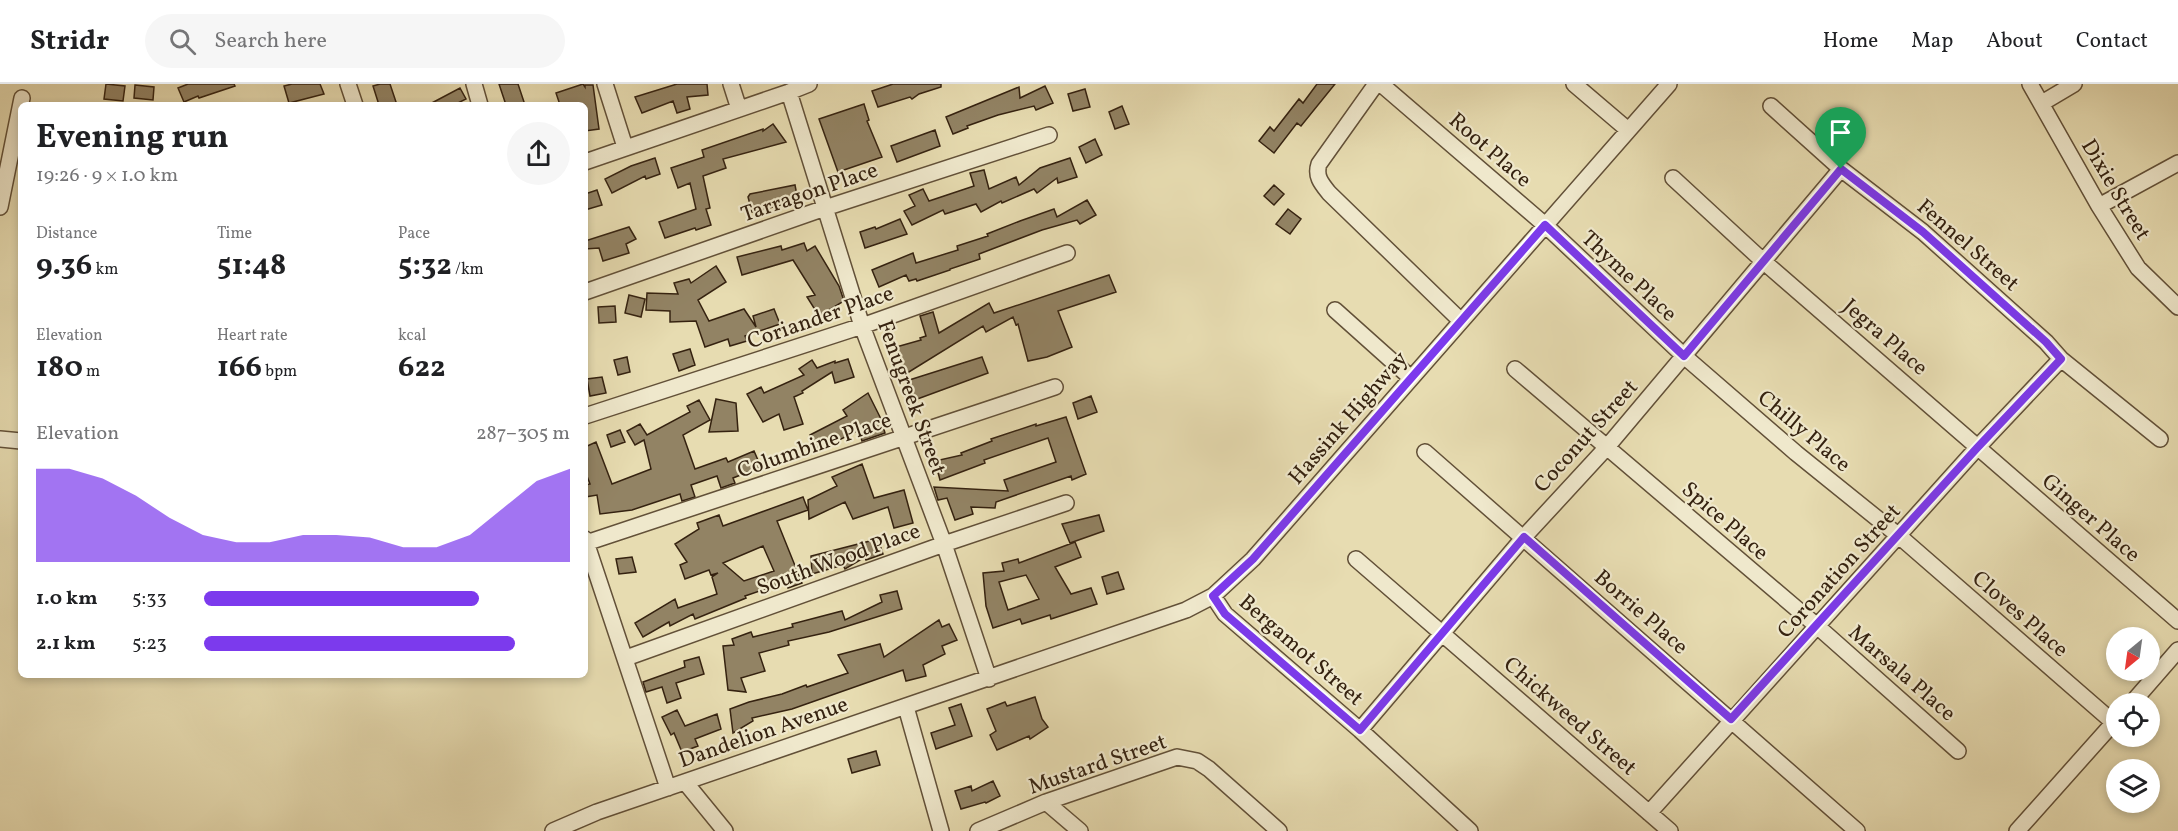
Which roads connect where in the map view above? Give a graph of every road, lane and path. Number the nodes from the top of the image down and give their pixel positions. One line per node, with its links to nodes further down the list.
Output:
1 (348, 84): 13 (street)
2 (474, 84): 14 (street)
3 (605, 84): 21 (street)
4 (731, 84): 17 (street)
5 (809, 84): 12 (street)
6 (1376, 84): 35 (street)
7 (1381, 84): 29 (street, Root Place)
8 (1574, 84): 19 (street)
9 (1669, 84): 19 (street, Hassink Highway)
10 (2030, 84): 15 (street, Dixie Street)
11 (2074, 84): 15 (street)
12 (789, 92): 17 (street); 28 (street, Fenugreek Street)
13 (354, 102)
14 (479, 102)
15 (2042, 102): 26 (street, Dixie Street)
16 (1771, 106): 24 (street, Fennel Street)
17 (739, 109): 21 (street)
18 (18, 120): 27 (street)
19 (1628, 130): 29 (street, Hassink Highway)
20 (1049, 135): 28 (street, Tarragon Place)
21 (625, 147): 22 (street)
22 (588, 161)
23 (2178, 163): 26 (street)
24 (1841, 169): 31 (street, Coconut Street); 38 (street, Fennel Street)
25 (1673, 178): 31 (street, Jegra Place)
26 (2099, 206): 33 (street, Dixie Street)
27 (0, 207)
28 (825, 208): 32 (street, Tarragon Place); 36 (street, Fenugreek Street)
29 (1545, 225): 35 (street, Hassink Highway); 37 (street, Thyme Place)
30 (1067, 253): 36 (street, Coriander Place)
31 (1763, 261): 37 (street, Coconut Street); 48 (street, Jegra Place)
32 (588, 291)
33 (2178, 307)
34 (1335, 310): 40 (street)
35 (1461, 321): 40 (street, Hassink Highway)
36 (862, 326): 42 (street, Coriander Place); 43 (street, Fenugreek Street)
37 (1684, 356): 47 (street, Coconut Street); 51 (street, Chilly Place)
38 (2061, 359): 45 (street, Fennel Street); 48 (street, Coronation Street)
39 (1515, 369): 47 (street, Spice Place)
40 (1412, 378): 58 (street, Hassink Highway)
41 (1055, 387): 43 (street, Columbine Place)
42 (588, 415)
43 (904, 437): 53 (street, Columbine Place); 54 (street, Fenugreek Street)
44 (0, 439): 46 (street)
45 (2160, 439)
46 (18, 441)
47 (1607, 447): 52 (street, Coconut Street); 60 (street, Spice Place)
48 (1977, 448): 51 (street, Coronation Street); 59 (street, Ginger Place)
49 (1425, 452): 52 (street, Borrie Place)
50 (1066, 503): 54 (street, South Wood Place)
51 (1899, 536): 60 (street, Coronation Street); 67 (street, Cloves Place)
52 (1524, 537): 61 (street, Coconut Street); 68 (street, Borrie Place)
53 (588, 540)
54 (944, 544): 63 (street, South Wood Place); 64 (street, Fenugreek Street)
55 (588, 556): 57 (street)
56 (1356, 559): 61 (street, Chickweed Street)
57 (590, 571): 63 (street)
58 (1213, 596): 64 (street, Hassink Highway); 69 (street, Bergamot Street)
59 (2178, 621)
60 (1817, 626): 68 (street, Coronation Street); 71 (street, Marsala Place)
61 (1442, 634): 69 (street, Coconut Street); 75 (street, Chickweed Street)
62 (2178, 650): 65 (street)
63 (626, 658): 73 (street)
64 (989, 679): 66 (street, Dandelion Avenue)
65 (2141, 693)
66 (906, 707): 72 (street, Dandelion Avenue); 78 (street)
67 (2106, 714)
68 (1731, 719): 75 (street, Coronation Street); 84 (street, Borrie Place)
69 (1360, 730): 82 (street, Bergamot Street)
70 (2106, 732): 85 (street)
71 (1958, 751)
72 (685, 782): 73 (street, Dandelion Avenue); 77 (street)
73 (668, 788): 76 (street, Dandelion Avenue)
74 (1046, 802): 79 (street, Mustard Street); 80 (street); 81 (street, Mustard Street)
75 (1649, 813): 83 (street, Chickweed Street)
76 (553, 831)
77 (725, 831)
78 (941, 831)
79 (978, 831)
80 (1080, 831)
81 (1280, 831)
82 (1470, 831)
83 (1670, 831)
84 (1857, 831)
85 (2017, 831)

